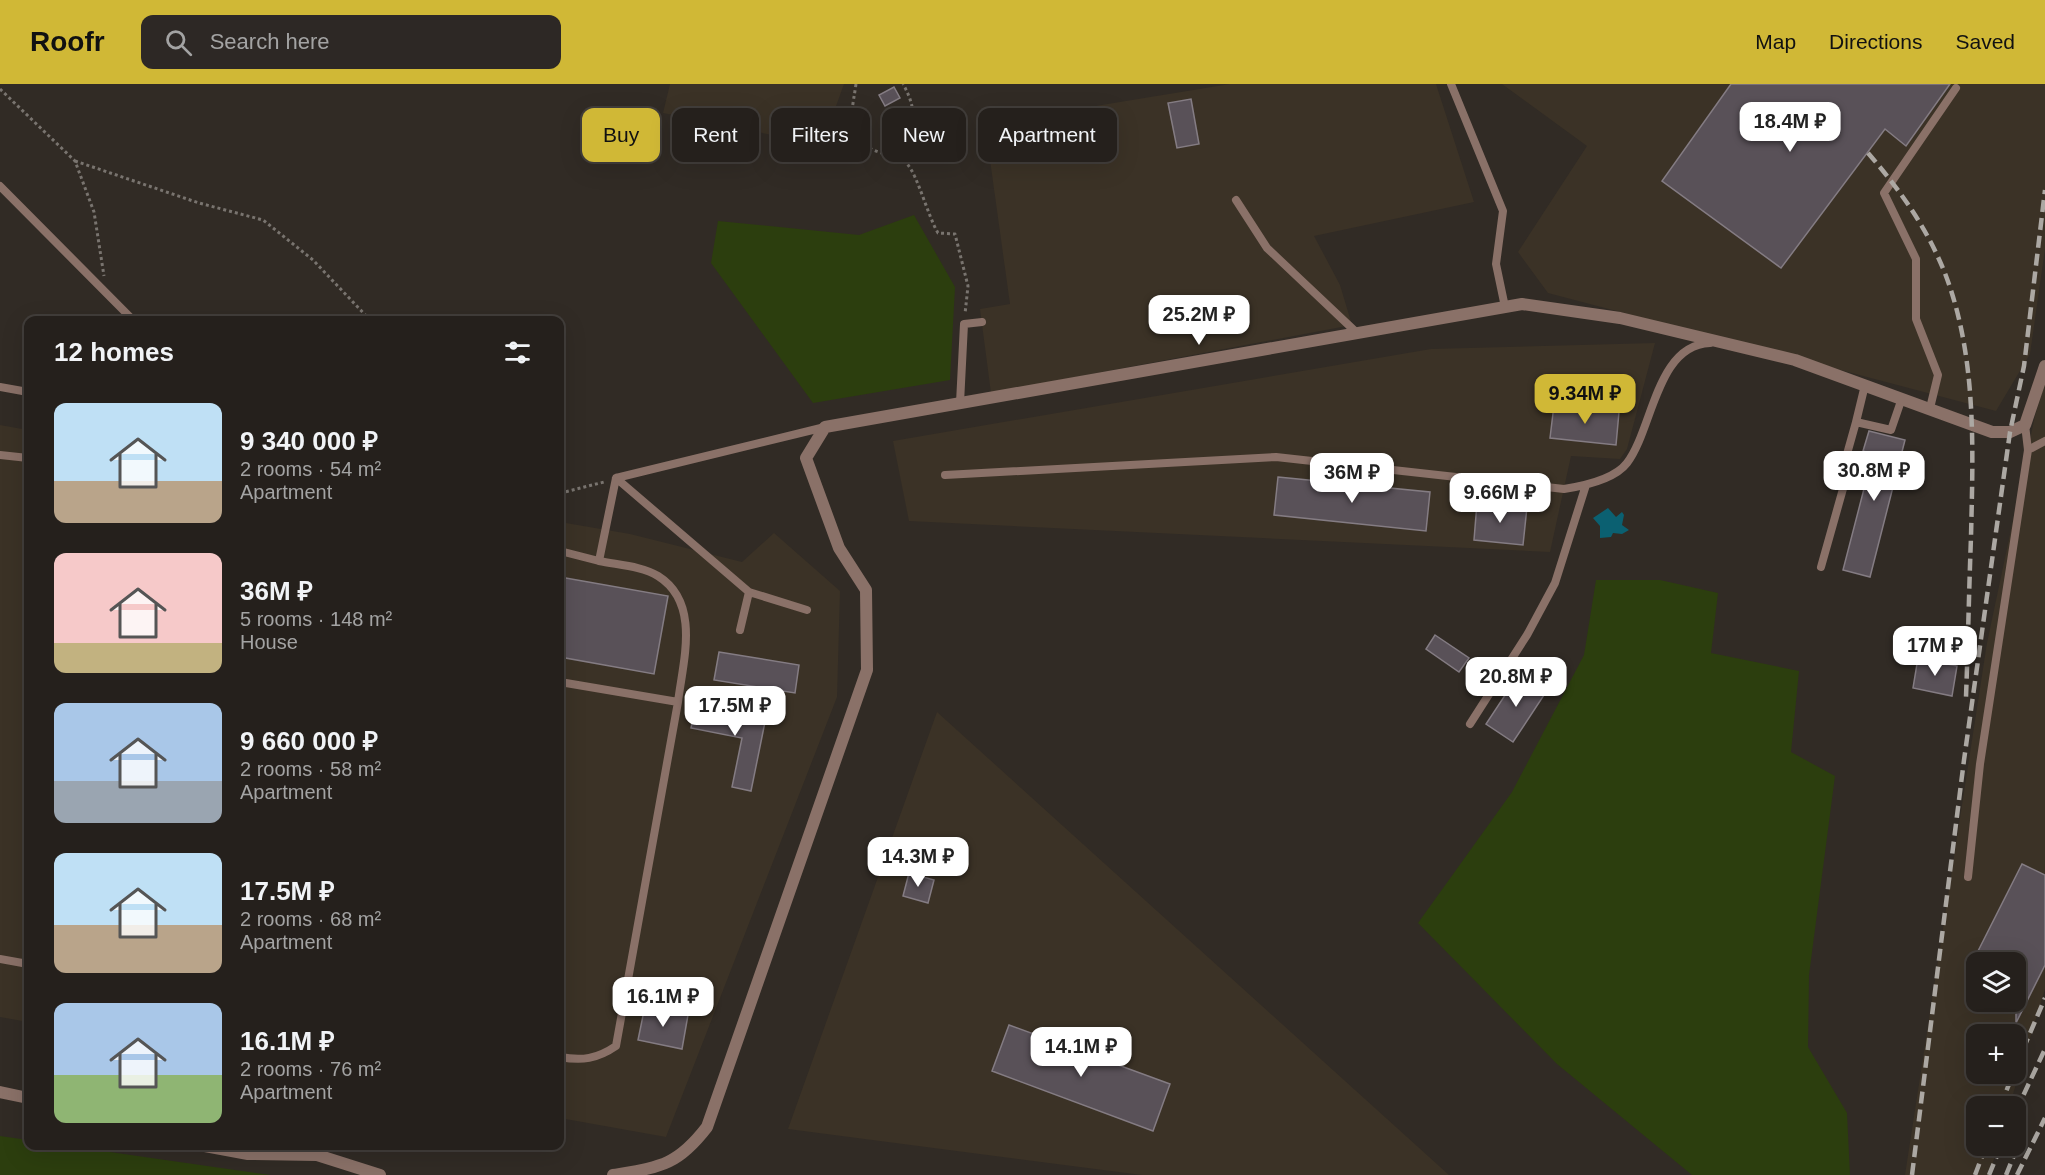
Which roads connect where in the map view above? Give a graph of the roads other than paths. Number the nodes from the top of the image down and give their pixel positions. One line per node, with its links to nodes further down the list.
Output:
1 (1451, 84): 5 (lane)
2 (1956, 88): 16 (lane)
3 (0, 186): 6 (lane)
4 (1236, 200): 8 (lane)
5 (1505, 307): 8 (street); 9 (street)
6 (129, 316)
7 (982, 322): 15 (lane)
8 (1356, 333): 15 (street)
9 (1724, 343): 11 (street); 26 (lane)
10 (2045, 366): 18 (street)
11 (1865, 385): 14 (street); 17 (lane)
12 (0, 387): 13 (lane)
13 (24, 391)
14 (1902, 398): 16 (street); 17 (lane)
15 (960, 403): 19 (street)
16 (1930, 408): 18 (street)
17 (1856, 422): 29 (lane)
18 (2025, 425): 21 (lane)
19 (825, 427): 25 (lane); 44 (street)
20 (2045, 441): 21 (lane)
21 (2028, 450): 36 (lane)
22 (0, 454): 23 (lane)
23 (24, 457)
24 (945, 475): 26 (lane)
25 (616, 478): 28 (lane); 30 (lane)
26 (1586, 485): 35 (lane)
27 (564, 552): 28 (lane)
28 (599, 561): 34 (lane)
29 (1821, 567)
30 (749, 592): 31 (lane); 32 (lane)
31 (807, 610)
32 (740, 630)
33 (564, 683): 34 (lane)
34 (678, 702): 39 (lane)
35 (1470, 724)
36 (1968, 877)
37 (0, 959): 38 (lane)
38 (24, 963)
39 (564, 1058)
40 (0, 1092): 41 (street)
41 (24, 1097)
42 (226, 1150): 43 (street)
43 (380, 1175)
44 (613, 1175)

